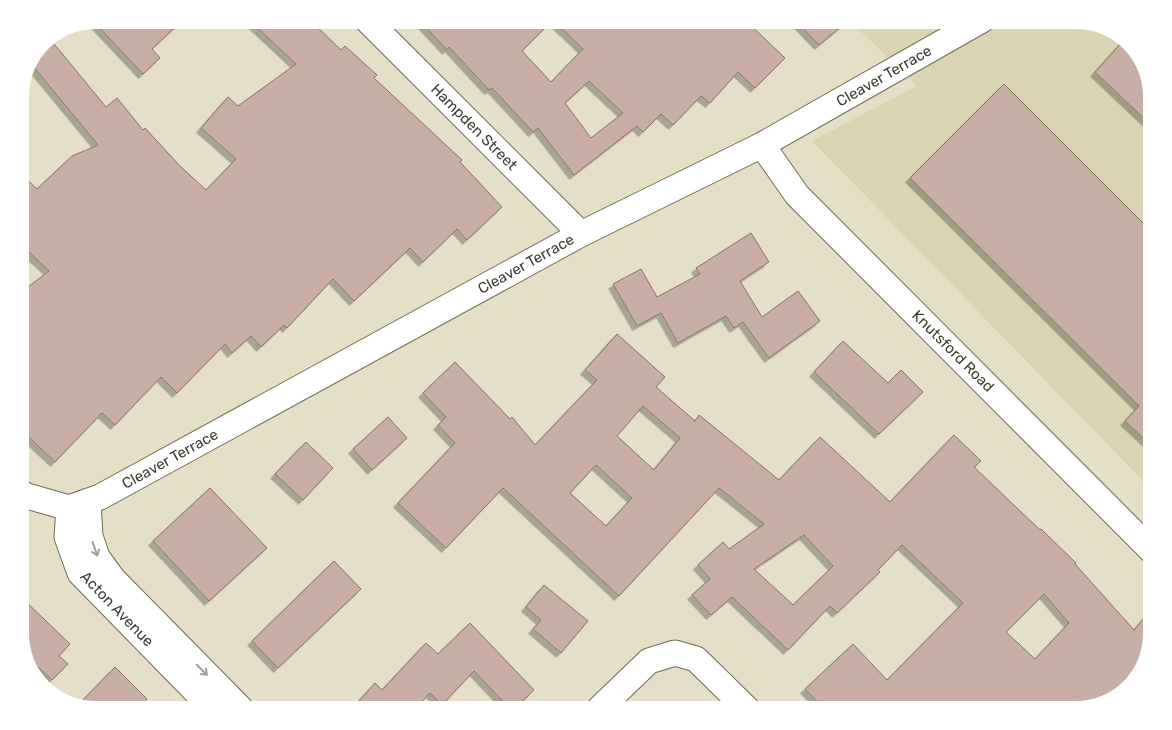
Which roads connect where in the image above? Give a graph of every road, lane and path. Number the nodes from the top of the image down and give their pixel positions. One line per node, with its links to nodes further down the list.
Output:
1 (376, 29): 4 (street, Hampden Street)
2 (966, 29): 3 (street, Cleaver Terrace)
3 (762, 145): 4 (street, Cleaver Terrace); 7 (street, Knutsford Road)
4 (580, 234): 6 (street, Cleaver Terrace)
5 (29, 497): 6 (street)
6 (79, 505): 8 (street, Acton Avenue); 9 (street, Acton Avenue, one-way to 9)
7 (1143, 539)
8 (205, 701)
9 (233, 701)
10 (607, 701): 11 (street)
11 (739, 701)

